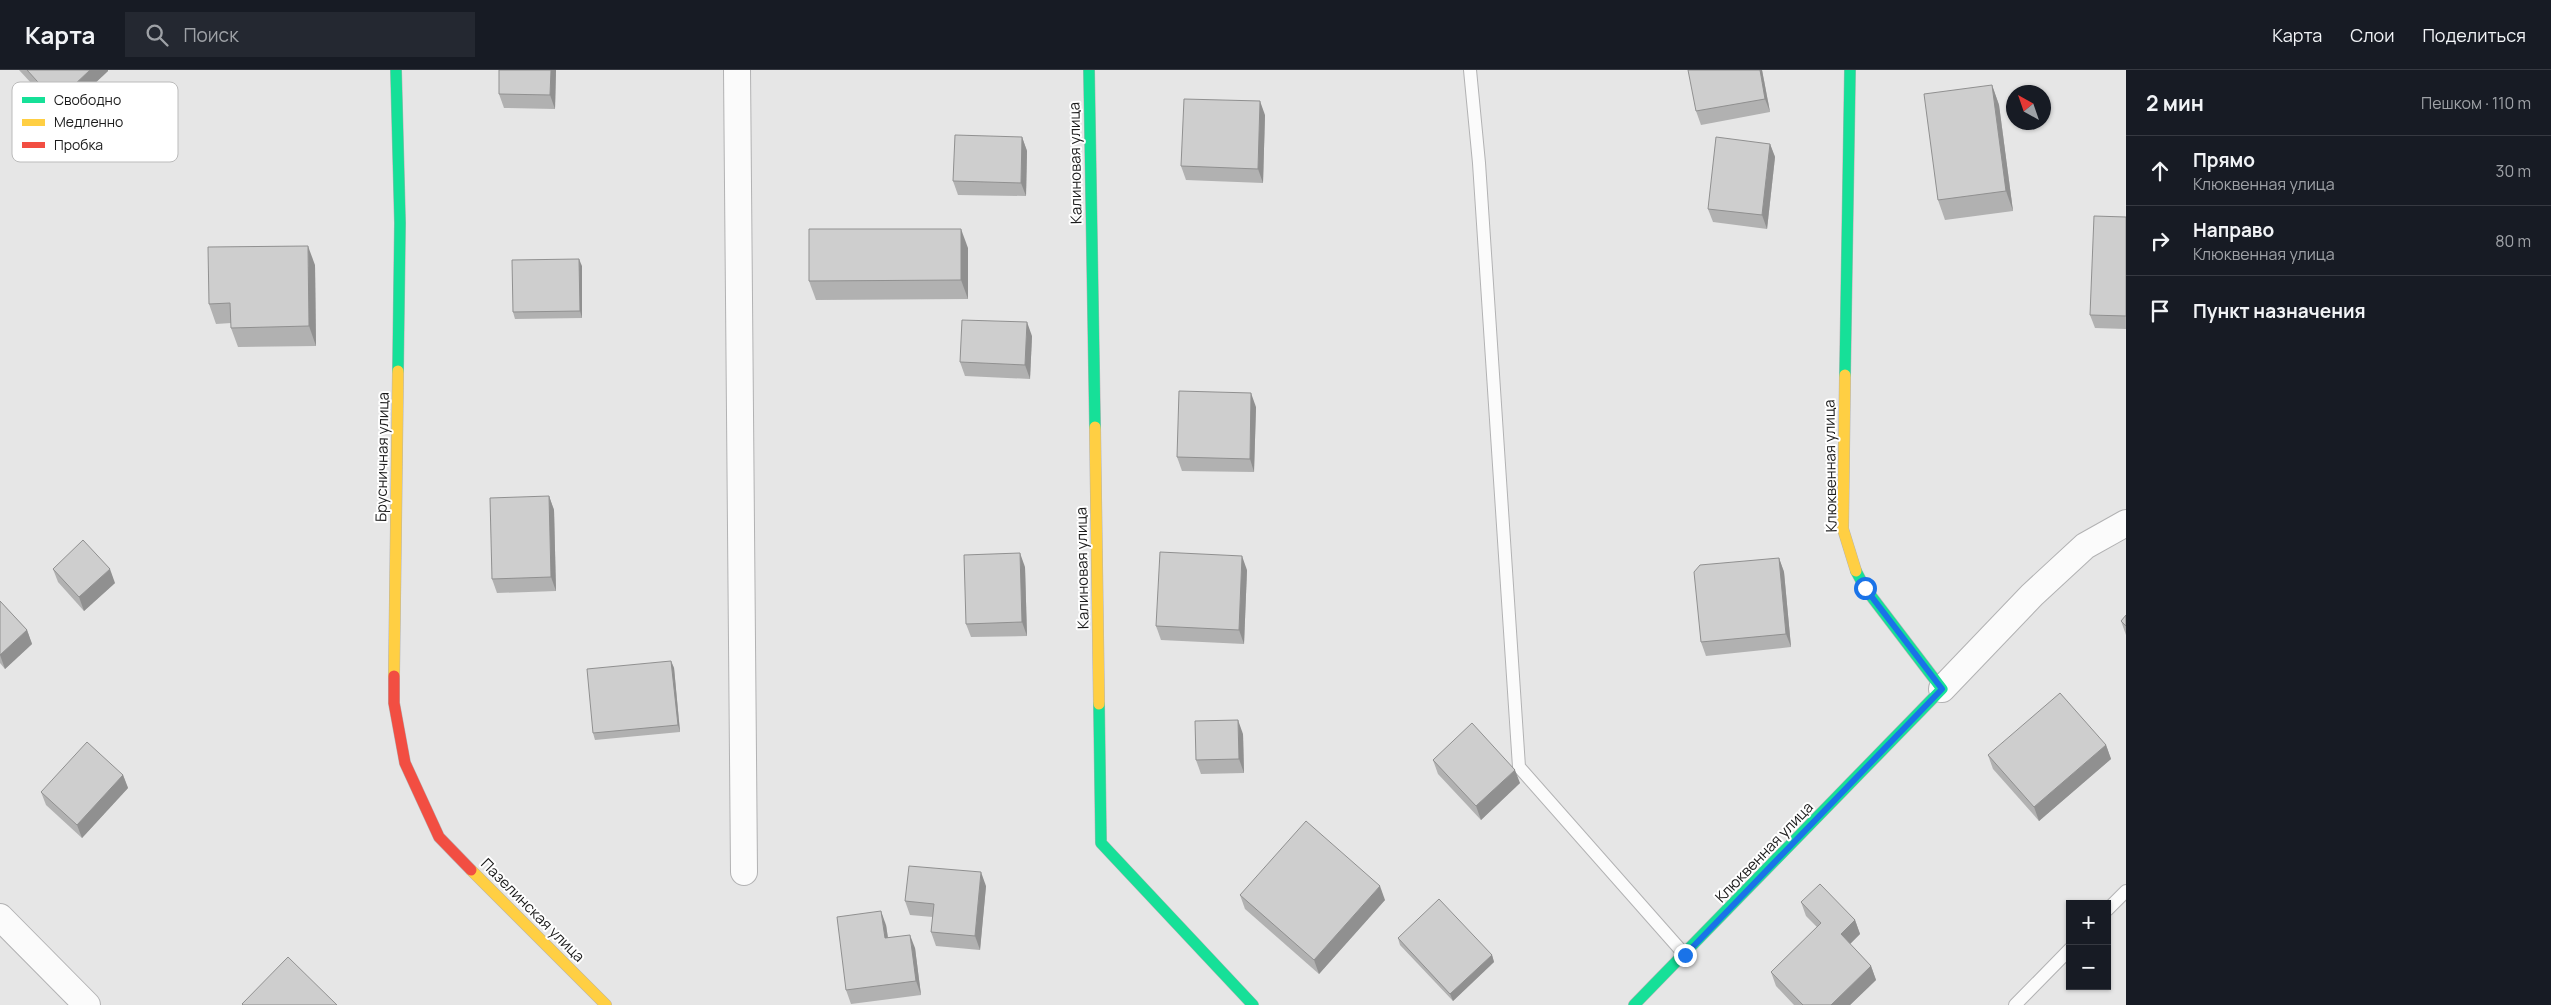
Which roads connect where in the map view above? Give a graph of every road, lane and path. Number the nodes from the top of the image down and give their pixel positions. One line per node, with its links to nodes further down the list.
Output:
1 (396, 70): 8 (street, Брусничная улица)
2 (737, 70): 9 (street)
3 (1089, 70): 17 (street, Калиновая улица)
4 (1470, 70): 14 (lane)
5 (1850, 70): 7 (street, Клюквенная улица)
6 (2126, 523): 7 (street)
7 (1942, 689): 14 (street, Клюквенная улица)
8 (439, 837): 16 (street, Пазелинская улица)
9 (744, 872)
10 (2126, 891): 11 (lane)
11 (2111, 906)
12 (0, 918): 15 (street)
13 (2066, 953): 19 (lane)
14 (1685, 955): 18 (street, Клюквенная улица)
15 (87, 1005)
16 (606, 1005)
17 (1252, 1005)
18 (1634, 1005)
19 (2015, 1005)

